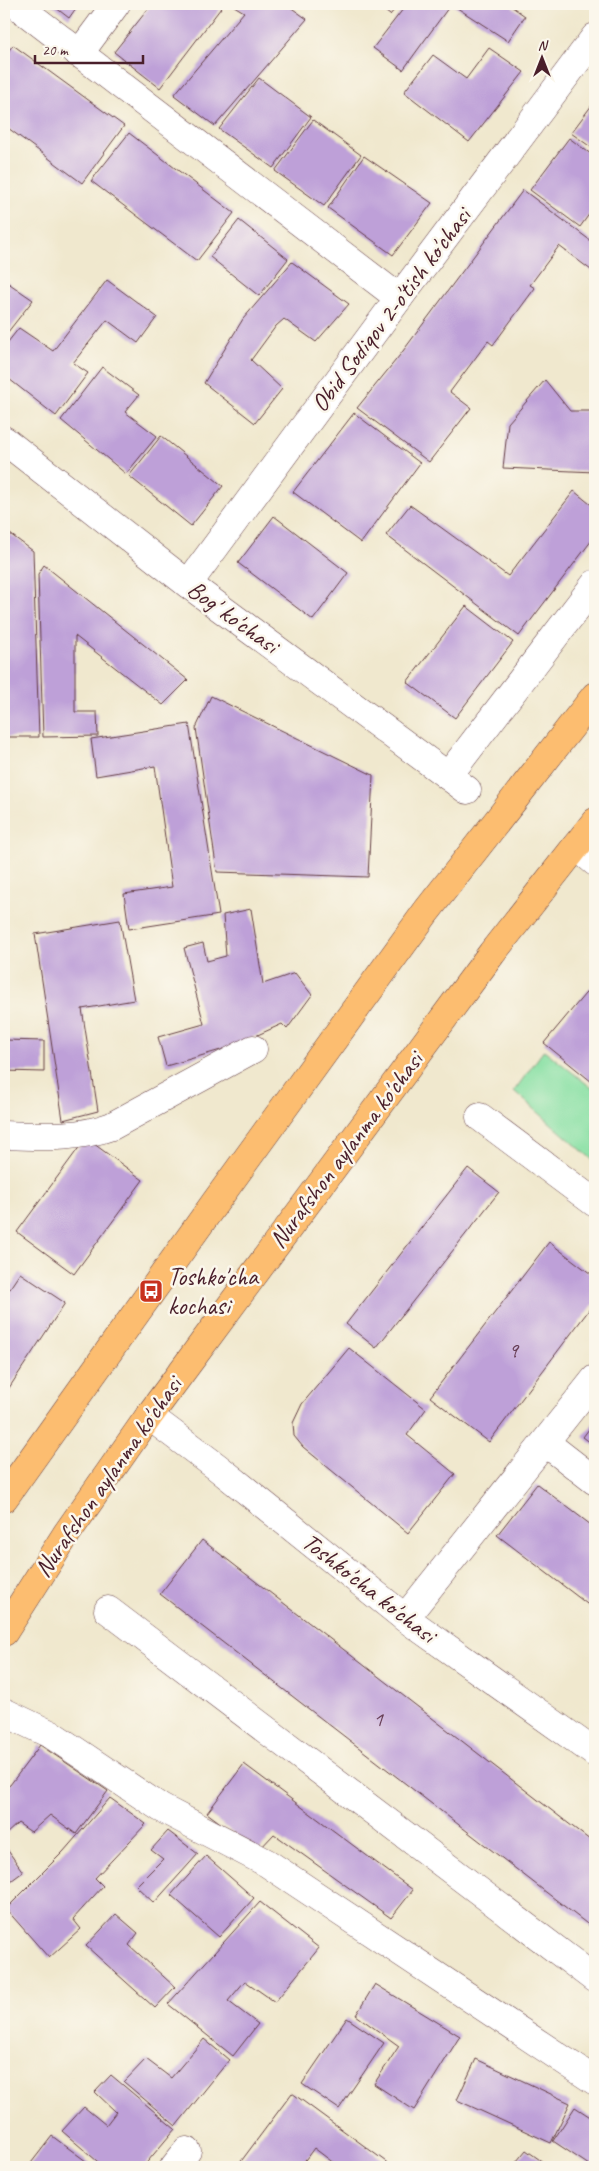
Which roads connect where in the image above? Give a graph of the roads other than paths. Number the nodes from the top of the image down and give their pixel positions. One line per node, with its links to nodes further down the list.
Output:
1 (15, 4): 4 (street)
2 (116, 4): 4 (street)
3 (595, 37): 5 (street, Obid Sodiqov 2-o'tish ko'chasi)
4 (79, 54): 5 (street)
5 (399, 298): 7 (street, Obid Sodiqov 2-o'tish ko'chasi)
6 (4, 440): 7 (street, Bog' ko'chasi)
7 (188, 584): 8 (street, Bog' ko'chasi)
8 (595, 584)
9 (595, 696): 20 (main road)
10 (595, 822): 11 (main road, Nurafshon aylanma ko'chasi)
11 (586, 854): 17 (main road, Nurafshon aylanma ko'chasi)
12 (253, 1048): 14 (street)
13 (480, 1117): 15 (street)
14 (4, 1135)
15 (595, 1203)
16 (595, 1379): 18 (street)
17 (149, 1416): 22 (street, Toshko'cha ko'chasi); 23 (main road, Nurafshon aylanma ko'chasi)
18 (546, 1443): 19 (street); 22 (street)
19 (595, 1481)
20 (4, 1498)
21 (108, 1610): 26 (street)
22 (405, 1618): 25 (street, Toshko'cha ko'chasi)
23 (4, 1632)
24 (4, 1712): 27 (street)
25 (595, 1753)
26 (595, 1979)
27 (595, 2081)

